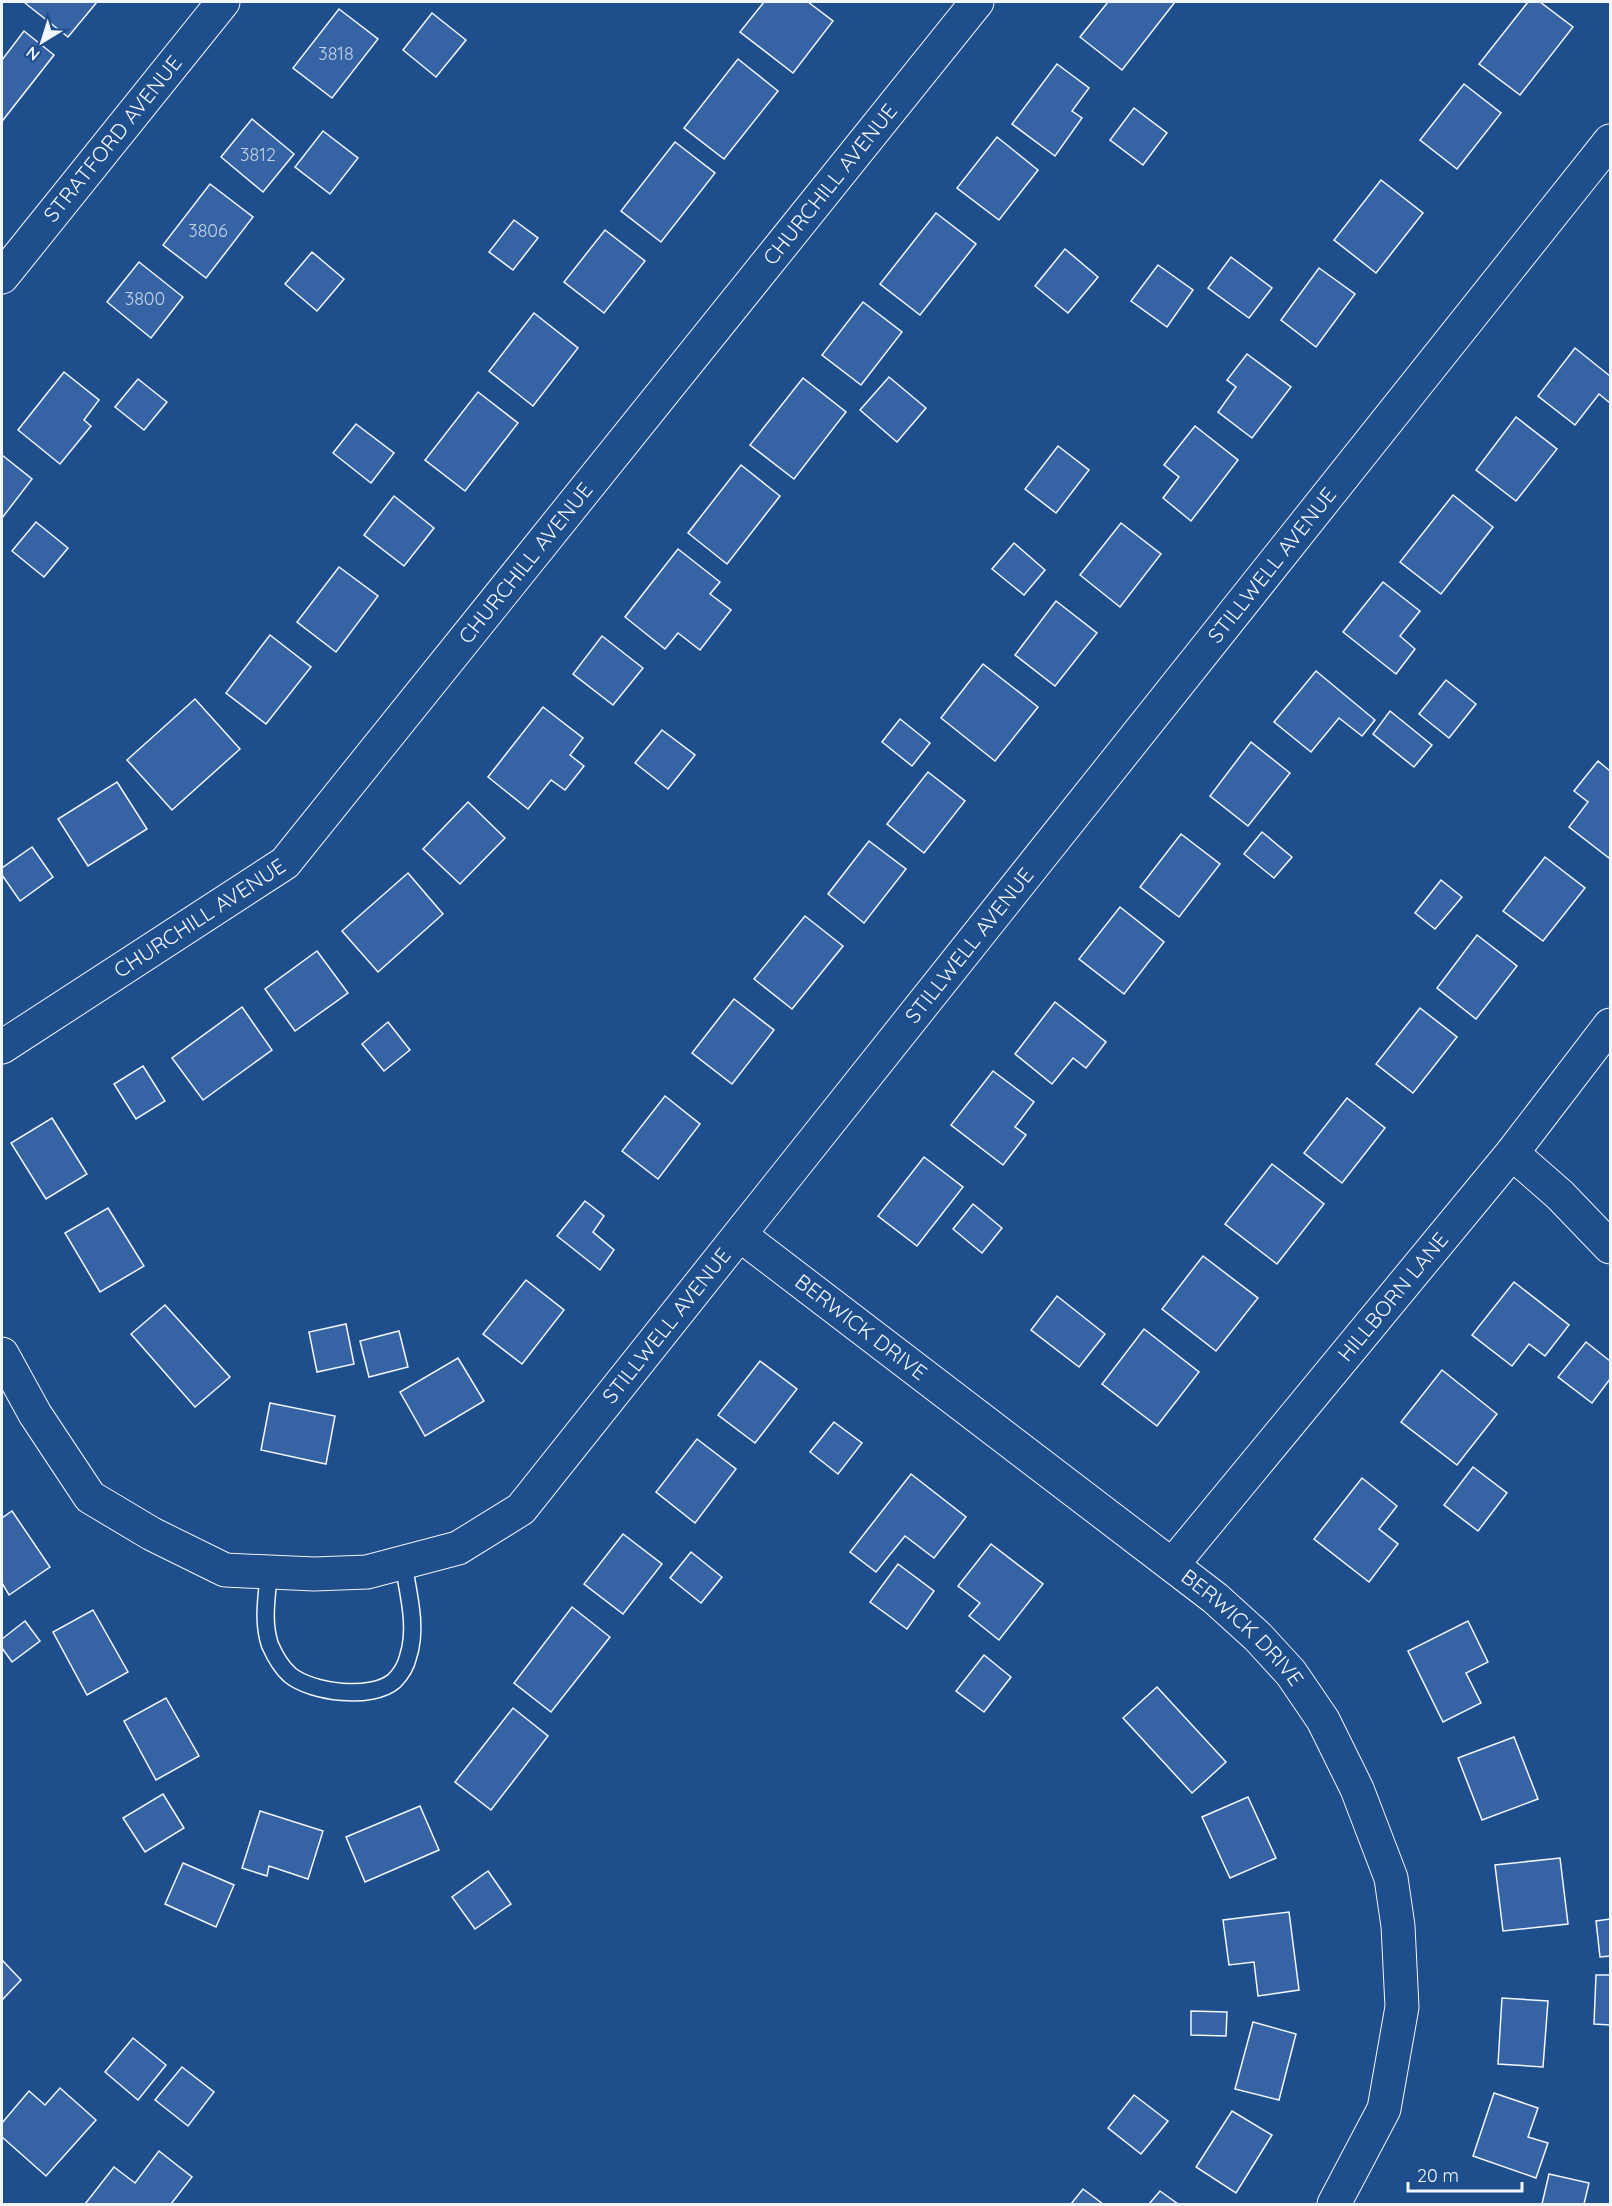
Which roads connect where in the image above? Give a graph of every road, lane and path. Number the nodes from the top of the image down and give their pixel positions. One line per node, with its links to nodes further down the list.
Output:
1 (223, 2): 4 (street, STRATFORD AVENUE)
2 (977, 2): 6 (street, CHURCHILL AVENUE)
3 (1611, 141): 8 (street, STILLWELL AVENUE)
4 (2, 277)
5 (1611, 1025): 7 (street, HILLBORN LANE)
6 (2, 1047)
7 (1512, 1153): 9 (street); 12 (street, HILLBORN LANE)
8 (740, 1235): 11 (street, STILLWELL AVENUE); 12 (street, BERWICK DRIVE)
9 (1611, 1247)
10 (2, 1354): 13 (street, STILLWELL AVENUE)
11 (403, 1562): 13 (street, STILLWELL AVENUE); 13 (lane)
12 (1173, 1564): 14 (street, BERWICK DRIVE)
13 (269, 1572)
14 (1334, 2205)

